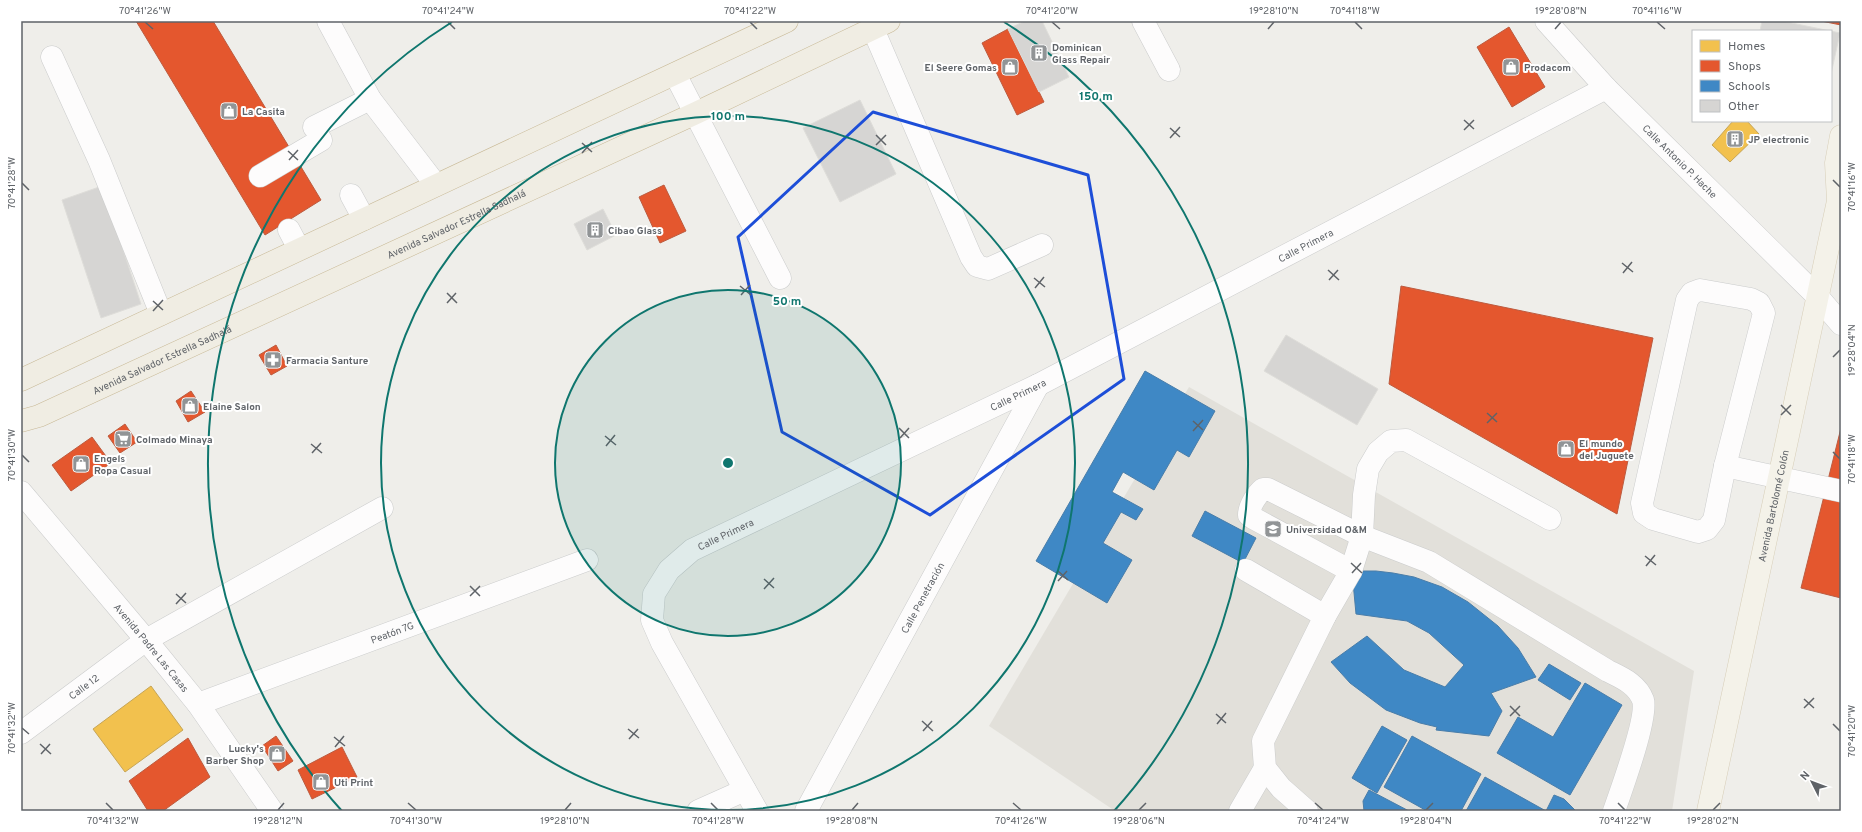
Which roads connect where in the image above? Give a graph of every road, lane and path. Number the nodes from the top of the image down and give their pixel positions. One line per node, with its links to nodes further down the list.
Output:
1 (328, 21): 10 (street)
2 (788, 21): 8 (highway)
3 (1143, 21): 7 (street)
4 (1546, 21): 9 (street, Calle Antonio P. Hache)
5 (881, 25): 11 (highway, Avenida Salvador Estrella Sadhalá); 19 (street)
6 (52, 57): 23 (street)
7 (1169, 70)
8 (675, 74): 11 (street); 14 (highway)
9 (1606, 88): 22 (street, Calle Antonio P. Hache); 26 (street, Calle Primera)
10 (370, 99): 13 (street); 14 (street)
11 (696, 113): 21 (street); 27 (highway, Avenida Salvador Estrella Sadhalá)
12 (1841, 136): 16 (main road, Avenida Bartolomé Colón)
13 (260, 176)
14 (436, 186): 17 (highway)
15 (351, 195): 17 (street)
16 (1839, 199): 22 (main road, Avenida Bartolomé Colón)
17 (364, 218): 20 (highway)
18 (289, 230): 20 (street)
19 (1042, 245)
20 (299, 249): 23 (highway)
21 (780, 278)
22 (1818, 297): 24 (street, Calle Antonio P. Hache); 29 (main road, Avenida Bartolomé Colón)
23 (161, 314): 25 (highway)
24 (1841, 324)
25 (21, 380)
26 (1038, 385): 43 (street, Calle Primera); 47 (street, Calle Penetración)
27 (21, 421)
28 (1725, 466): 28 (street); 29 (street)
29 (1780, 478): 30 (street); 51 (main road, Avenida Bartolomé Colón)
30 (1841, 491)
31 (21, 492): 39 (street, Avenida Padre Las Casas)
32 (382, 508): 39 (street, Calle 12)
33 (1550, 519): 34 (street)
34 (1362, 536): 37 (street); 37 (street); 50 (street)
35 (587, 560): 40 (street, Peatón 7G)
36 (1246, 570): 38 (street)
37 (1352, 571): 38 (street)
38 (1325, 616): 42 (street)
39 (146, 640): 40 (street, Avenida Padre Las Casas); 41 (street, Calle 12)
40 (198, 704): 44 (street, Avenida Padre Las Casas)
41 (21, 733)
42 (1265, 768): 48 (street); 49 (street)
43 (745, 790): 45 (street); 46 (street, Calle Primera)
44 (272, 811)
45 (698, 811)
46 (757, 811)
47 (806, 811)
48 (1240, 811)
49 (1306, 811)
50 (1614, 811)
51 (1708, 811)

